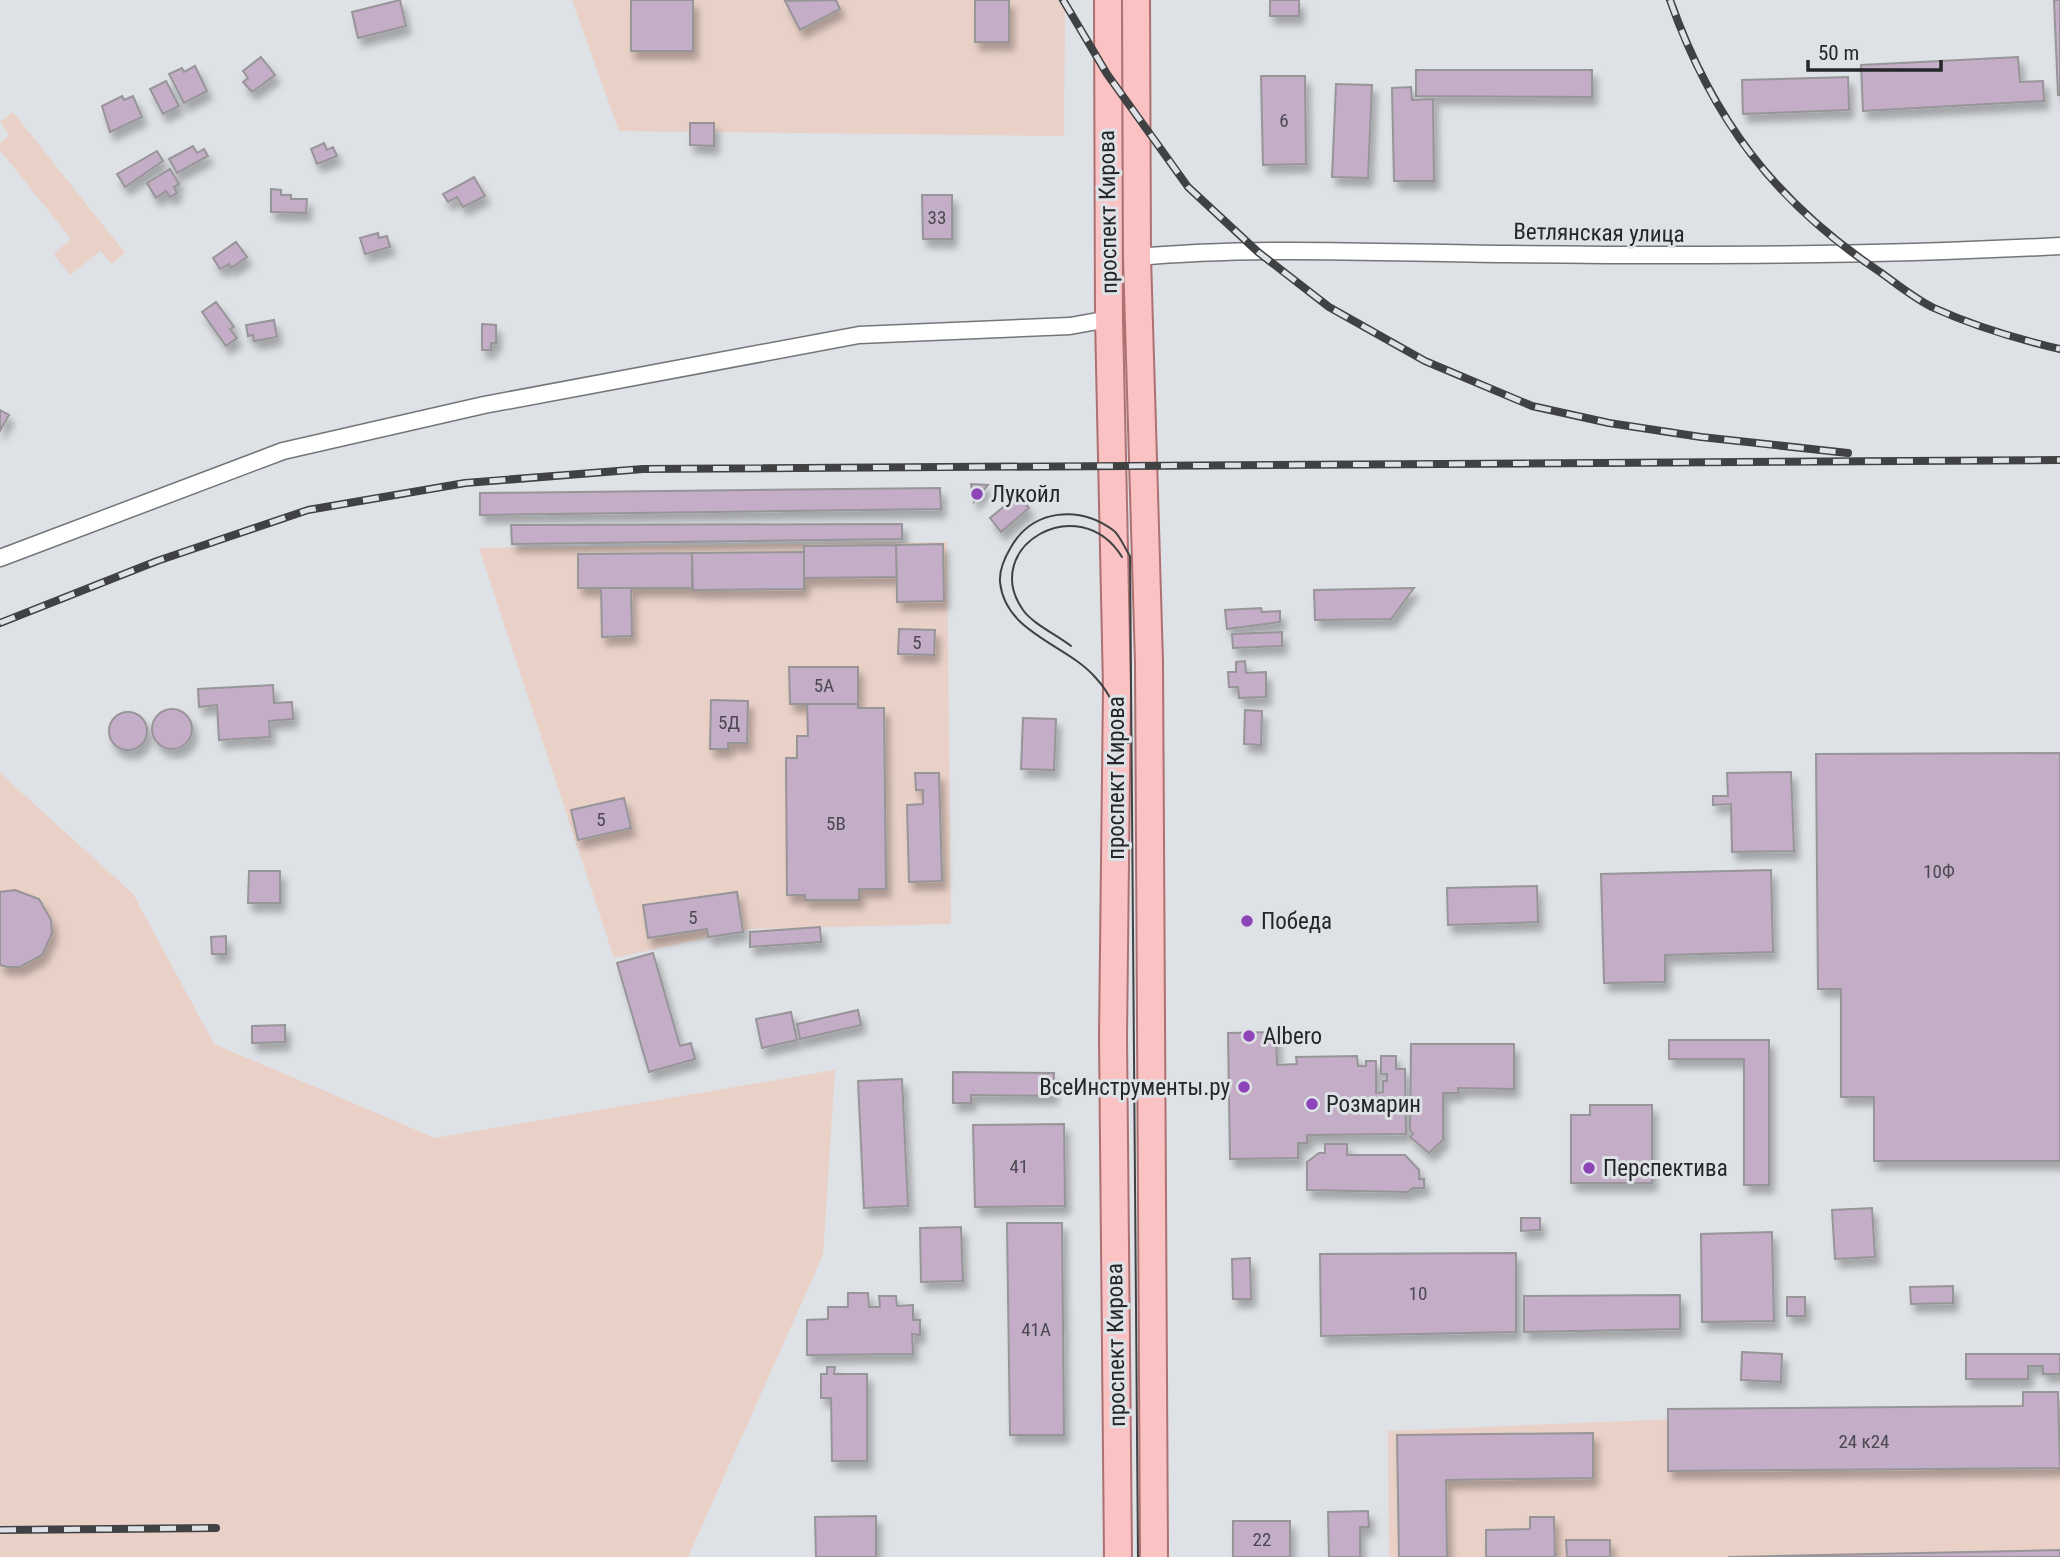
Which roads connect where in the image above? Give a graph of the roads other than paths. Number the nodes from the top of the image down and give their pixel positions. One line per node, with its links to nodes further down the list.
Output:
1 (1108, 0): 5 (main road, проспект Кирова)
2 (1136, 0): 4 (main road, проспект Кирова)
3 (2060, 246): 4 (street, Ветлянская улица)
4 (1137, 257): 8 (main road, проспект Кирова)
5 (1109, 318): 6 (street); 7 (main road, проспект Кирова)
6 (0, 558)
7 (1118, 1493): 8 (main road); 9 (main road, проспект Кирова)
8 (1152, 1495): 10 (main road, проспект Кирова)
9 (1118, 1557)
10 (1154, 1557)

